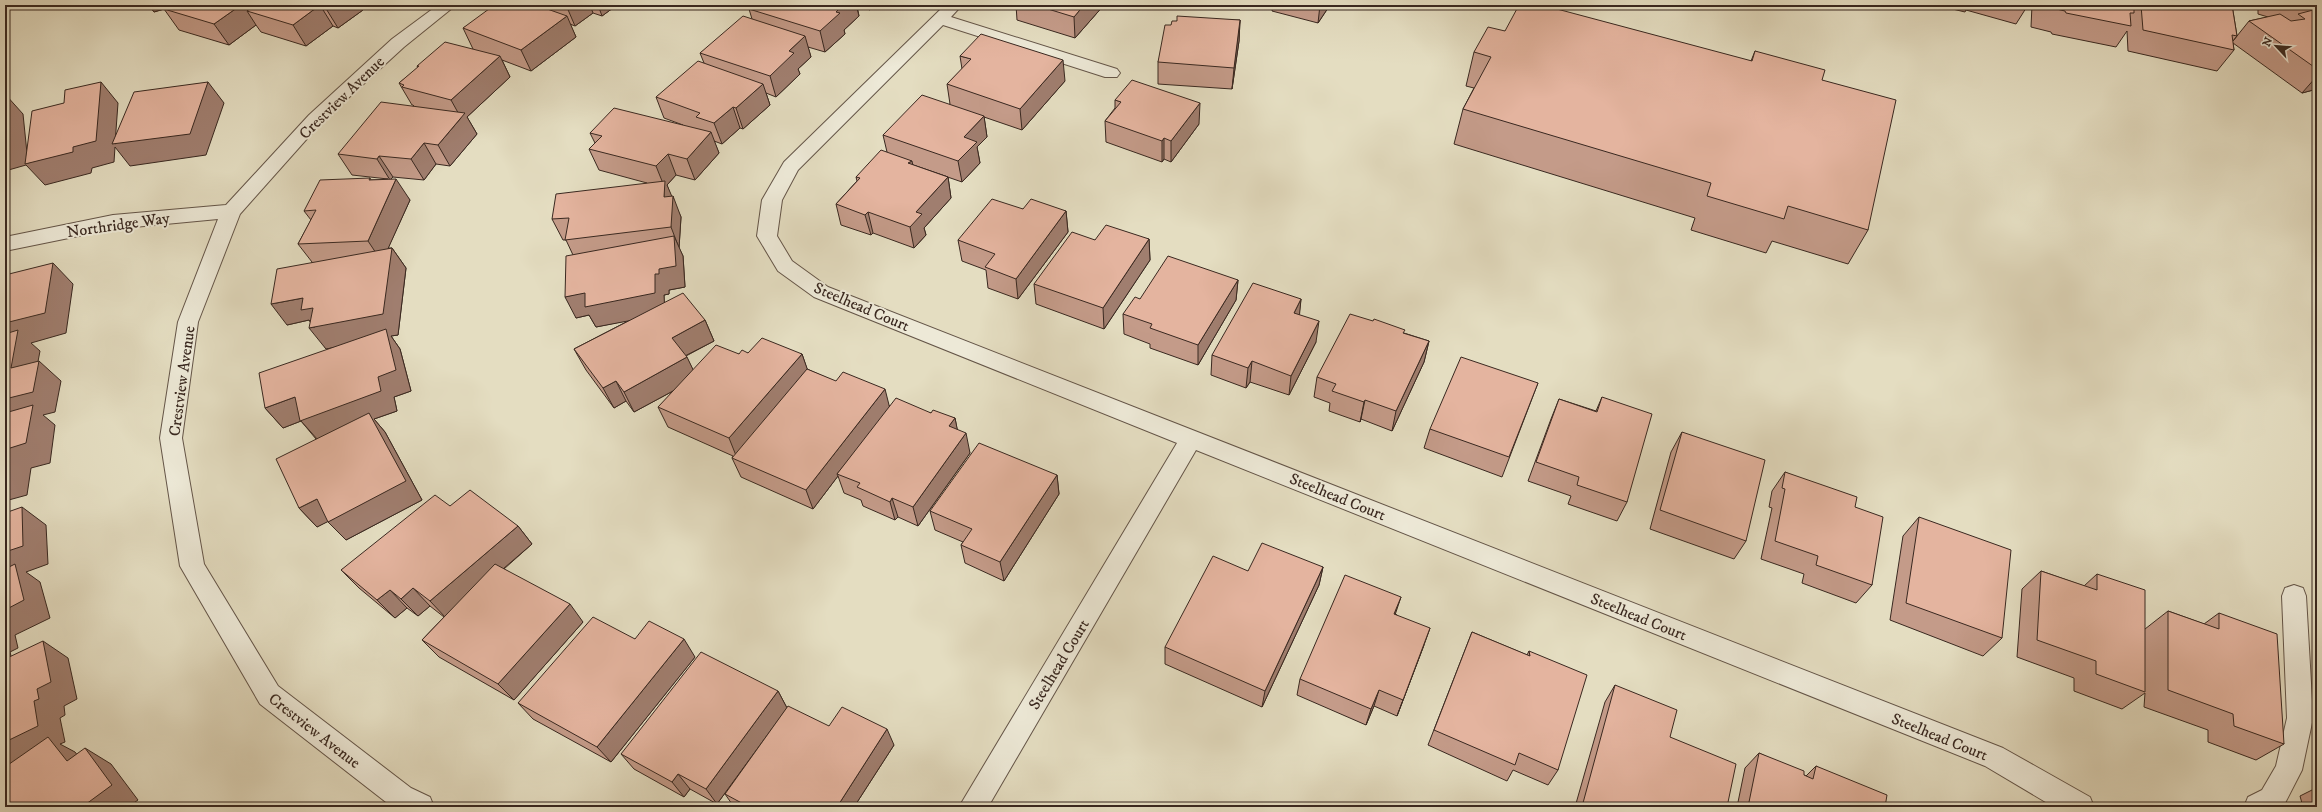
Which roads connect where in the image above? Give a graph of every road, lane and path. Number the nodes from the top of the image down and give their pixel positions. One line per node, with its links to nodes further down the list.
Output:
1 (448, 5): 4 (street, Crestview Avenue)
2 (948, 12): 3 (street); 6 (street, Steelhead Court)
3 (1111, 73)
4 (231, 211): 5 (street, Northridge Way); 8 (street, Crestview Avenue)
5 (5, 244)
6 (1192, 438): 9 (street, Steelhead Court); 10 (street, Steelhead Court)
7 (2294, 596): 11 (street)
8 (420, 807)
9 (973, 807)
10 (2080, 807)
11 (2258, 807)

